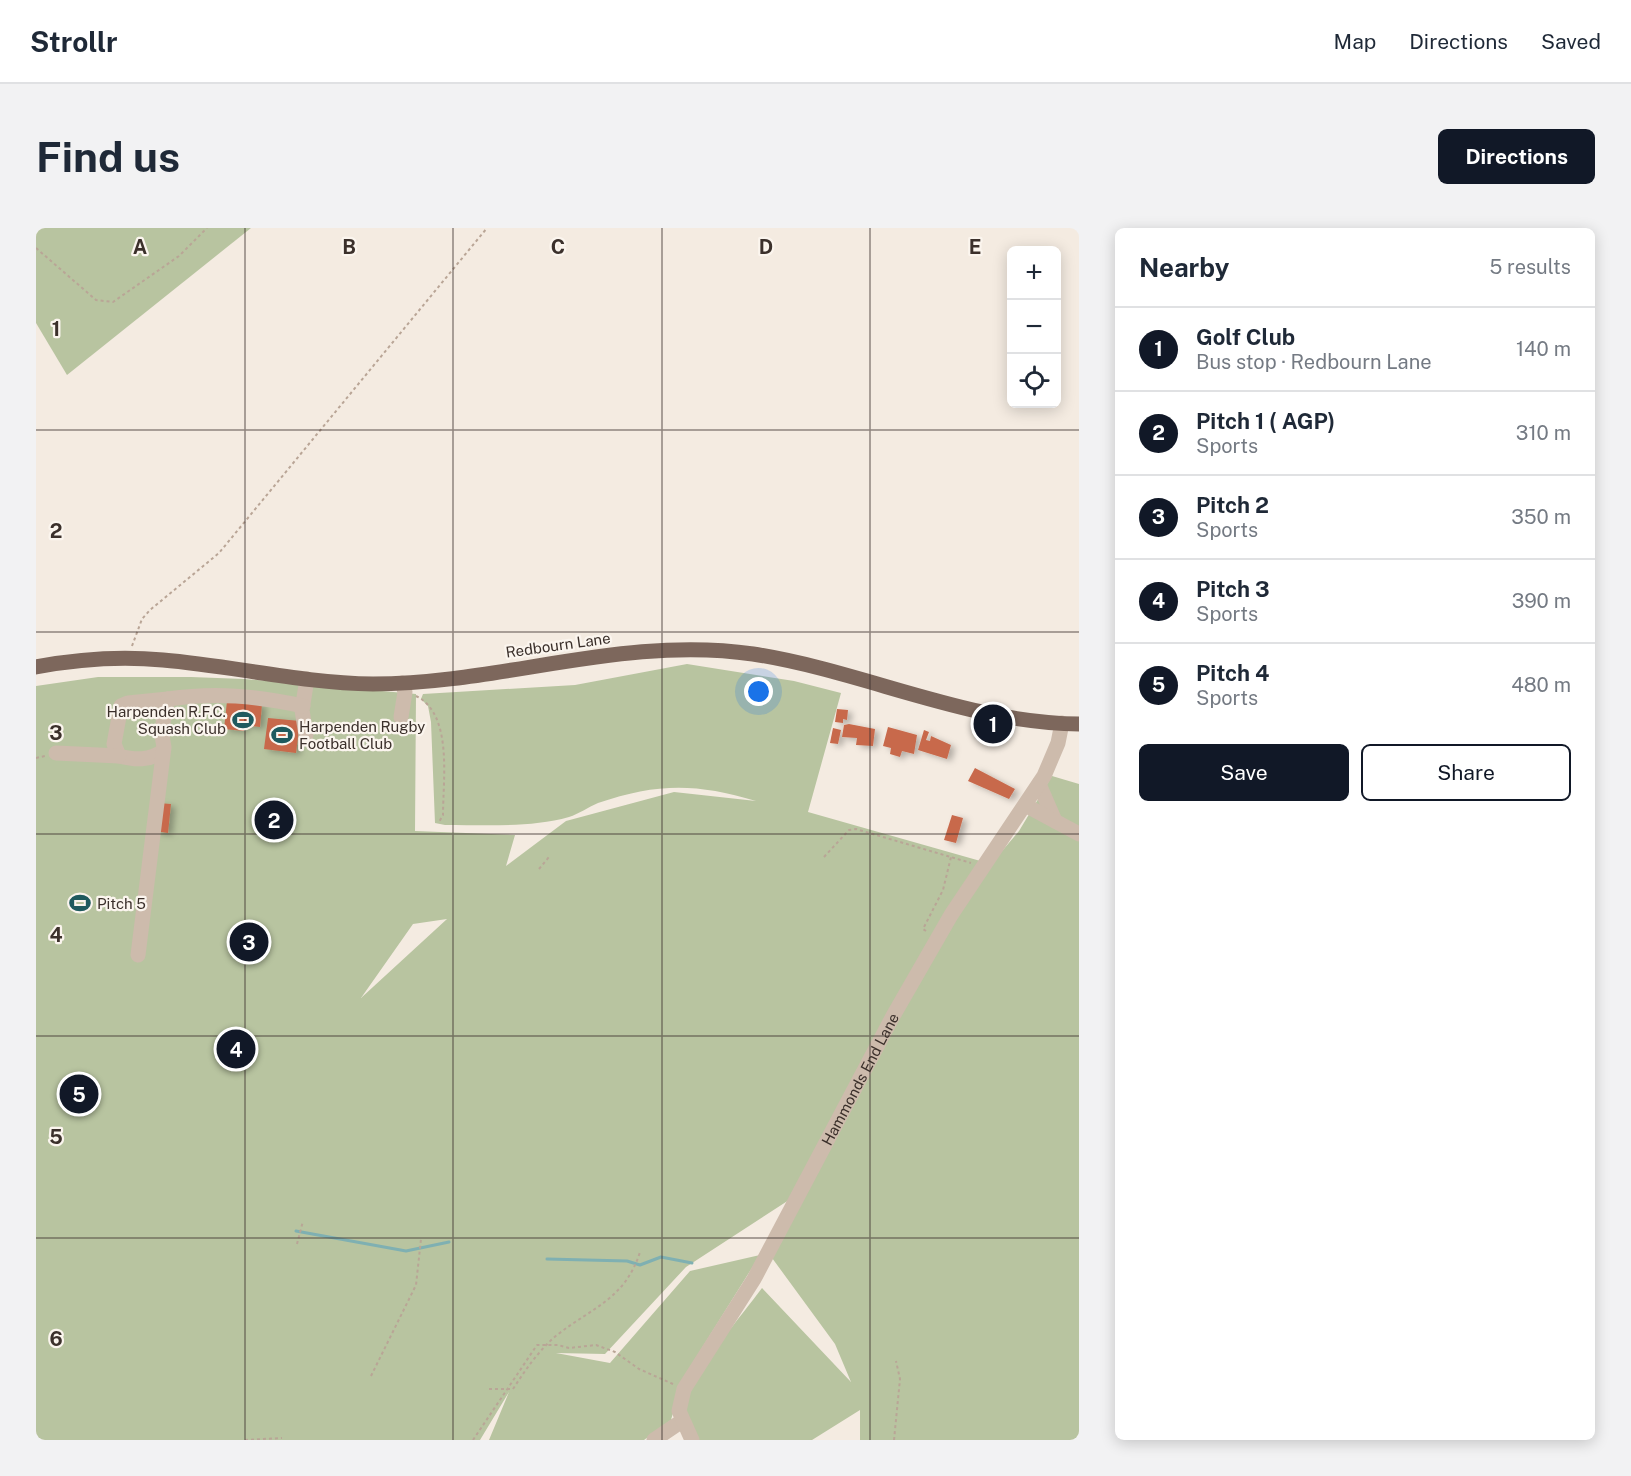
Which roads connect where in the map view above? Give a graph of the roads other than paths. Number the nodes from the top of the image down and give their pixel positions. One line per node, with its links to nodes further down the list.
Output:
1 (36, 667): 2 (main road, Redbourn Lane)
2 (307, 679): 3 (main road, Redbourn Lane); 5 (street)
3 (408, 690): 6 (street); 7 (main road, Redbourn Lane)
4 (168, 699): 5 (street); 10 (street); 12 (street)
5 (303, 706): 9 (street)
6 (401, 717)
7 (1062, 723): 8 (main road, Redbourn Lane); 13 (street, Hammonds End Lane)
8 (1079, 724)
9 (306, 735)
10 (163, 751): 12 (street); 17 (street)
11 (56, 753): 12 (street)
12 (119, 756)
13 (1039, 784): 14 (street, Hammonds End Lane); 15 (street)
14 (1025, 805): 15 (street); 18 (street, Hammonds End Lane)
15 (1055, 821): 16 (street)
16 (1079, 834)
17 (138, 955)
18 (682, 1420): 19 (street); 20 (street, Hammonds End Lane)
19 (654, 1440)
20 (692, 1440)

